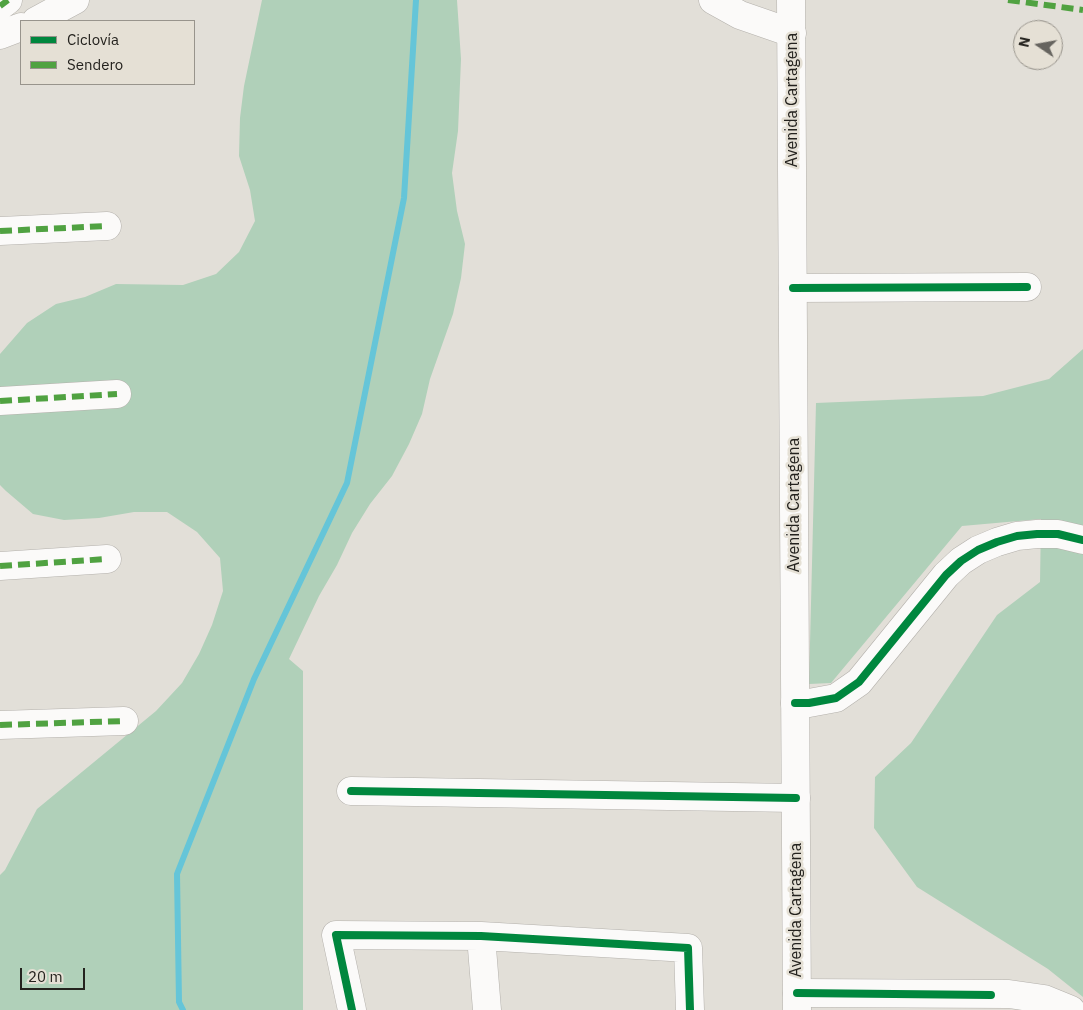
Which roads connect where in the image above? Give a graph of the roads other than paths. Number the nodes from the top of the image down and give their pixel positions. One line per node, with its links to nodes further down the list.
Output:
1 (8, 0): 5 (street)
2 (75, 0): 6 (street)
3 (713, 0): 8 (street)
4 (791, 0): 8 (street, Avenida Cartagena)
5 (0, 6)
6 (38, 20)
7 (20, 28): 9 (street)
8 (792, 33): 13 (street, Avenida Cartagena)
9 (0, 35)
10 (107, 226): 11 (street)
11 (0, 231)
12 (1027, 287): 13 (street)
13 (793, 288): 19 (street, Avenida Cartagena)
14 (117, 394): 15 (street)
15 (0, 402)
16 (1083, 540): 19 (street)
17 (107, 559): 18 (street)
18 (0, 566)
19 (795, 703): 23 (street, Avenida Cartagena)
20 (124, 721): 21 (street)
21 (0, 725)
22 (351, 792): 23 (street)
23 (796, 798): 25 (street, Avenida Cartagena)
24 (481, 936): 26 (street); 27 (street); 28 (street)
25 (797, 1002): 29 (street)
26 (352, 1010)
27 (487, 1010)
28 (690, 1010)
29 (1071, 1010)

